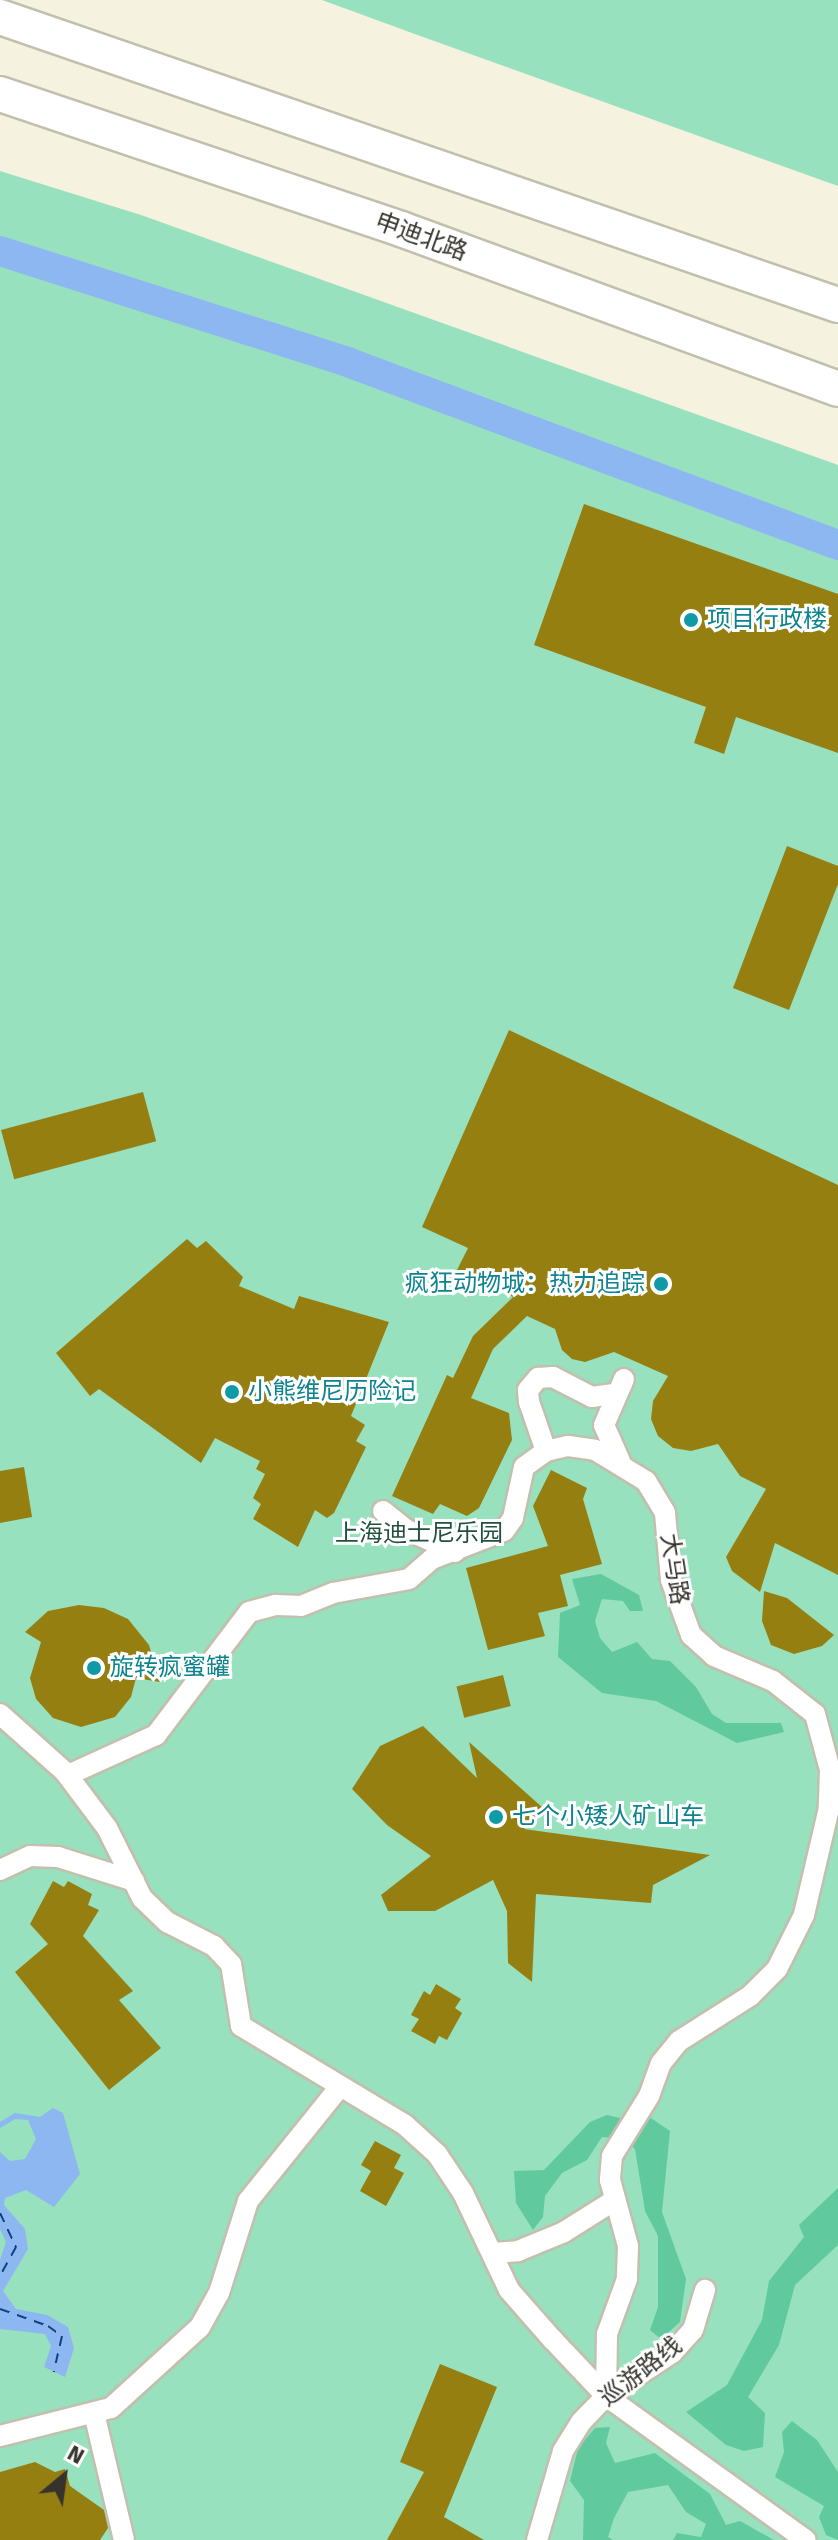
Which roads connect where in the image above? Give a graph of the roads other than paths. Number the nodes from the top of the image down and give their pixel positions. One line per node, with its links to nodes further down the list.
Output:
1 (0, 17): 3 (street)
2 (0, 94): 4 (street, 申迪北路)
3 (838, 305)
4 (838, 389)
5 (546, 1451): 6 (street, 大马路); 6 (street); 8 (street)
6 (620, 1461): 14 (street, 大马路)
7 (383, 1511): 8 (street)
8 (455, 1552): 10 (street)
9 (0, 1714): 10 (street)
10 (68, 1775): 12 (street)
11 (0, 1870): 12 (street)
12 (134, 1881): 13 (street)
13 (339, 2088): 15 (street); 18 (street)
14 (615, 2200): 15 (street); 17 (street)
15 (492, 2253): 17 (street)
16 (705, 2290): 17 (street, 巡游路线)
17 (606, 2396): 21 (street, 巡游路线); 22 (street)
18 (94, 2413): 19 (street); 20 (street)
19 (0, 2436)
20 (124, 2540)
21 (537, 2540)
22 (806, 2540)

